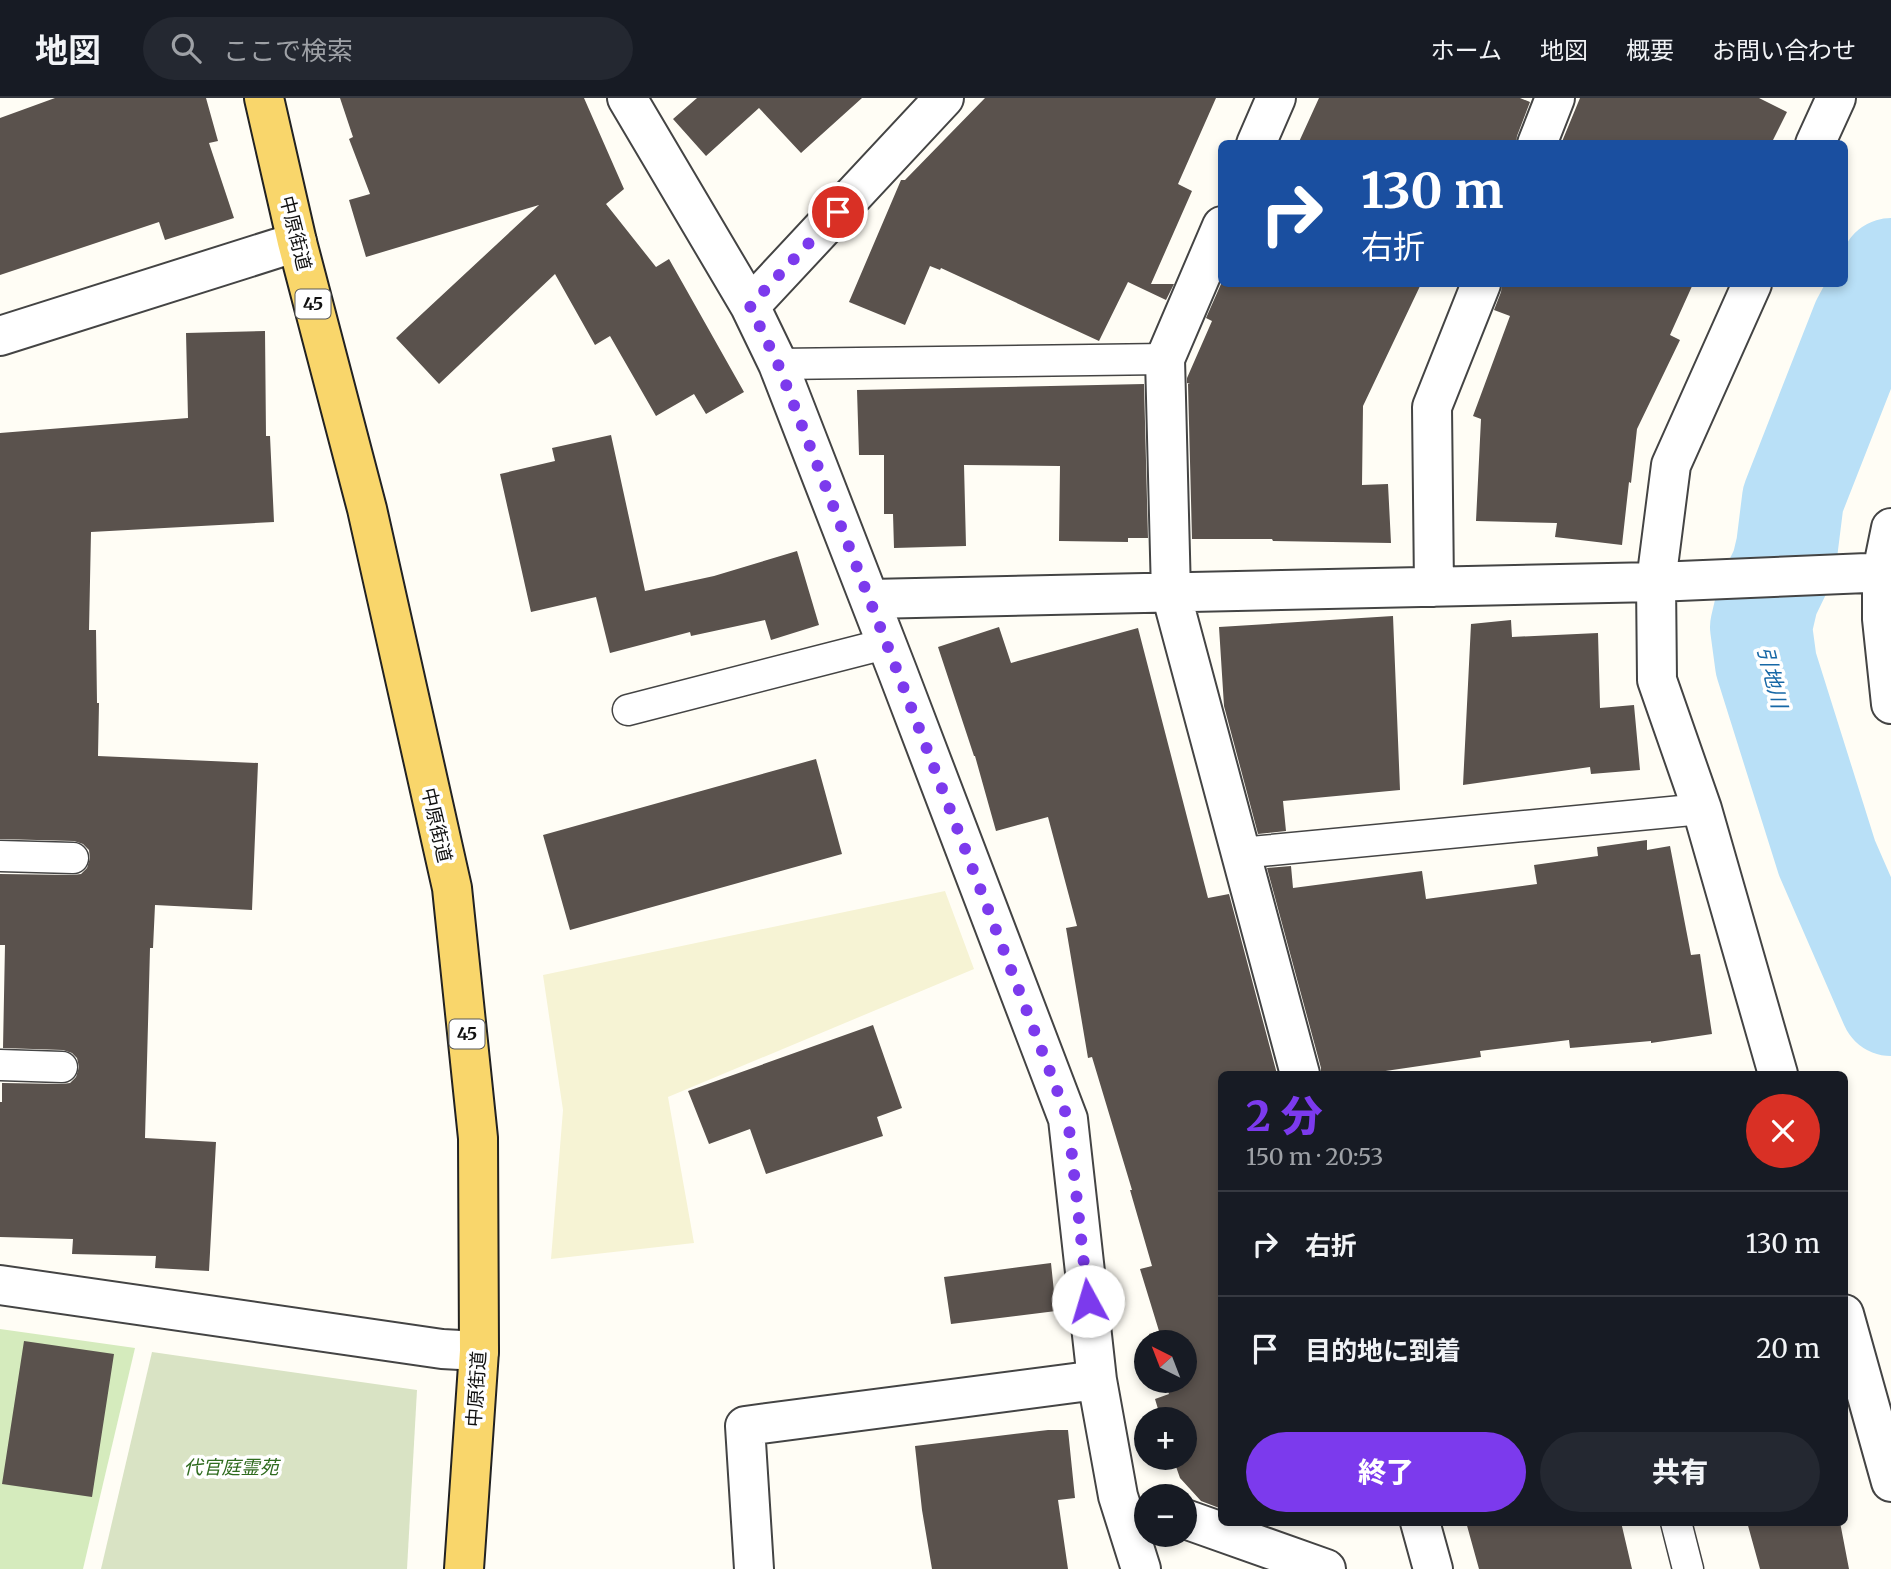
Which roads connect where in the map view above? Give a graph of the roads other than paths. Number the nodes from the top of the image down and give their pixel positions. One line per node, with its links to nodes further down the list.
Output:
1 (264, 98): 11 (main road, 中原街道 / 45)
2 (627, 98): 14 (street)
3 (944, 98): 14 (street)
4 (1276, 98): 7 (street)
5 (1555, 98): 8 (street)
6 (1836, 98): 9 (street)
7 (1258, 140)
8 (1539, 140)
9 (1817, 140)
10 (1218, 235): 16 (street)
11 (297, 242): 15 (street); 37 (main road, 中原街道 / 45)
12 (1480, 287): 21 (street)
13 (1751, 287): 20 (street)
14 (750, 306): 17 (street)
15 (0, 336)
16 (1165, 359): 17 (lane); 22 (street)
17 (778, 364): 23 (street)
18 (1891, 528): 19 (street)
19 (1886, 572): 20 (street); 25 (street)
20 (1656, 582): 21 (street); 27 (street)
21 (1434, 587): 22 (street)
22 (1171, 593): 23 (street); 28 (street)
23 (870, 599): 24 (street)
24 (885, 644): 26 (lane); 38 (street)
25 (1891, 704)
26 (628, 710)
27 (1703, 809): 28 (lane); 34 (street)
28 (1240, 853): 33 (street)
29 (0, 856): 30 (lane)
30 (73, 858)
31 (0, 1065): 32 (lane)
32 (62, 1067)
33 (1299, 1071)
34 (1769, 1071)
35 (0, 1285): 37 (street)
36 (1848, 1328): 39 (street)
37 (479, 1351): 44 (main road, 中原街道 / 45)
38 (1097, 1380): 40 (street); 45 (street)
39 (1891, 1482)
40 (1132, 1501): 46 (street)
41 (1197, 1524): 47 (street)
42 (1421, 1526): 48 (street)
43 (1677, 1526): 49 (lane)
44 (464, 1569)
45 (754, 1569)
46 (1141, 1569)
47 (1326, 1569)
48 (1433, 1569)
49 (1688, 1569)

